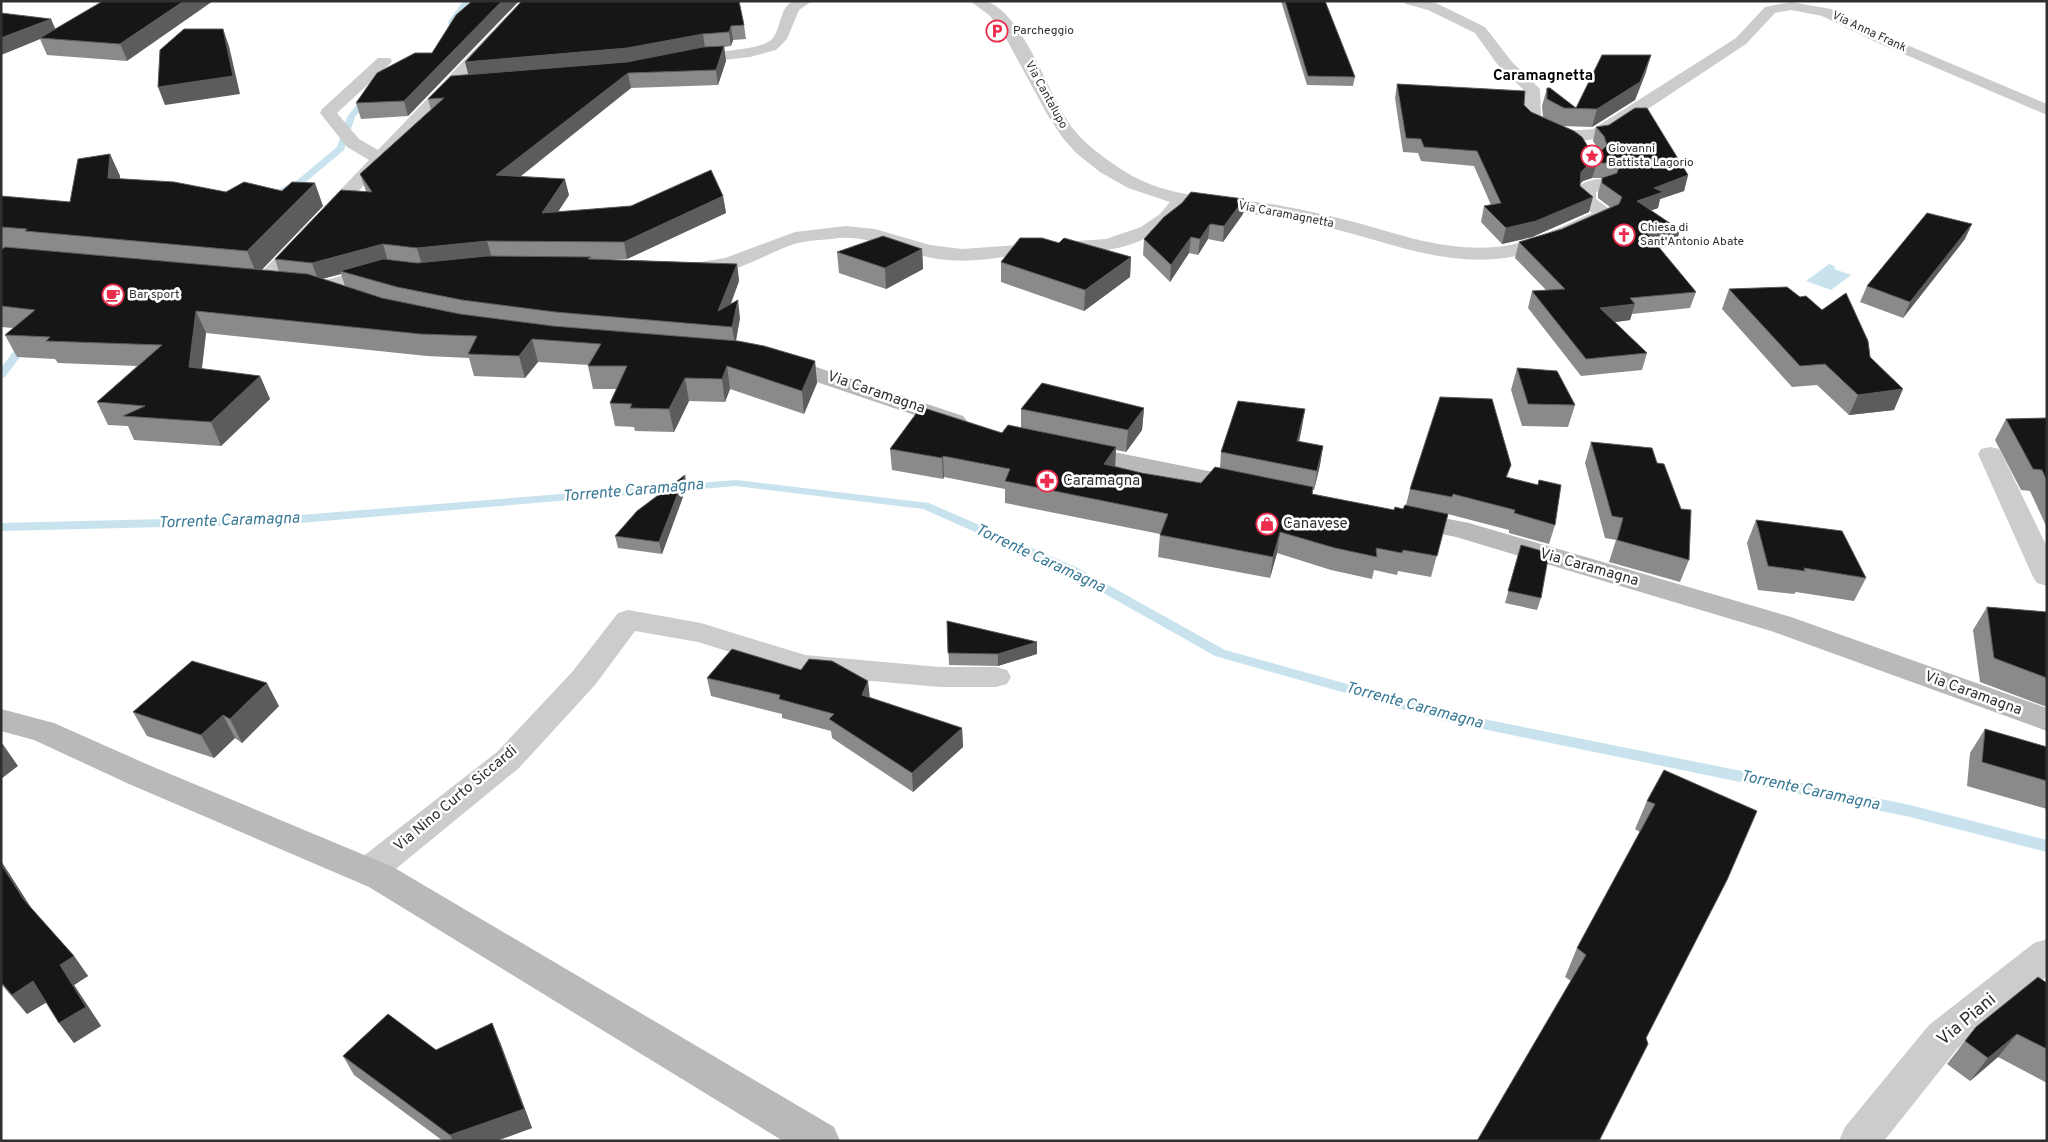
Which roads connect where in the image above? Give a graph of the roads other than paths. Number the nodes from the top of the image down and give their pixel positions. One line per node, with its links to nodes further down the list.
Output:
1 (529, 1): 8 (street)
2 (805, 1): 6 (street)
3 (977, 1): 14 (street, Via Cantalupo)
4 (1411, 1): 10 (street)
5 (384, 61): 12 (street)
6 (676, 62)
7 (468, 84): 8 (street)
8 (449, 86): 12 (street)
9 (2047, 110): 10 (street, Via Anna Frank)
10 (1571, 137): 11 (street)
11 (1590, 152)
12 (381, 159): 17 (street)
13 (1602, 178): 14 (street, Via Caramagnetta)
14 (1181, 200): 15 (street)
15 (672, 268)
16 (401, 270): 17 (street)
17 (302, 287): 18 (street)
18 (356, 300)
19 (755, 356): 20 (street, Via Caramagna)
20 (973, 426)
21 (1053, 447): 23 (street)
22 (1990, 454): 25 (street)
23 (1261, 490)
24 (1386, 515): 28 (street, Via Caramagna)
25 (2047, 577)
26 (996, 677): 29 (street, Via Nino Curto Siccardi)
27 (1, 720): 29 (street)
28 (2047, 720)
29 (369, 871): 31 (street)
30 (2047, 954): 32 (street, Via Piani)
31 (820, 1141)
32 (1860, 1141)

